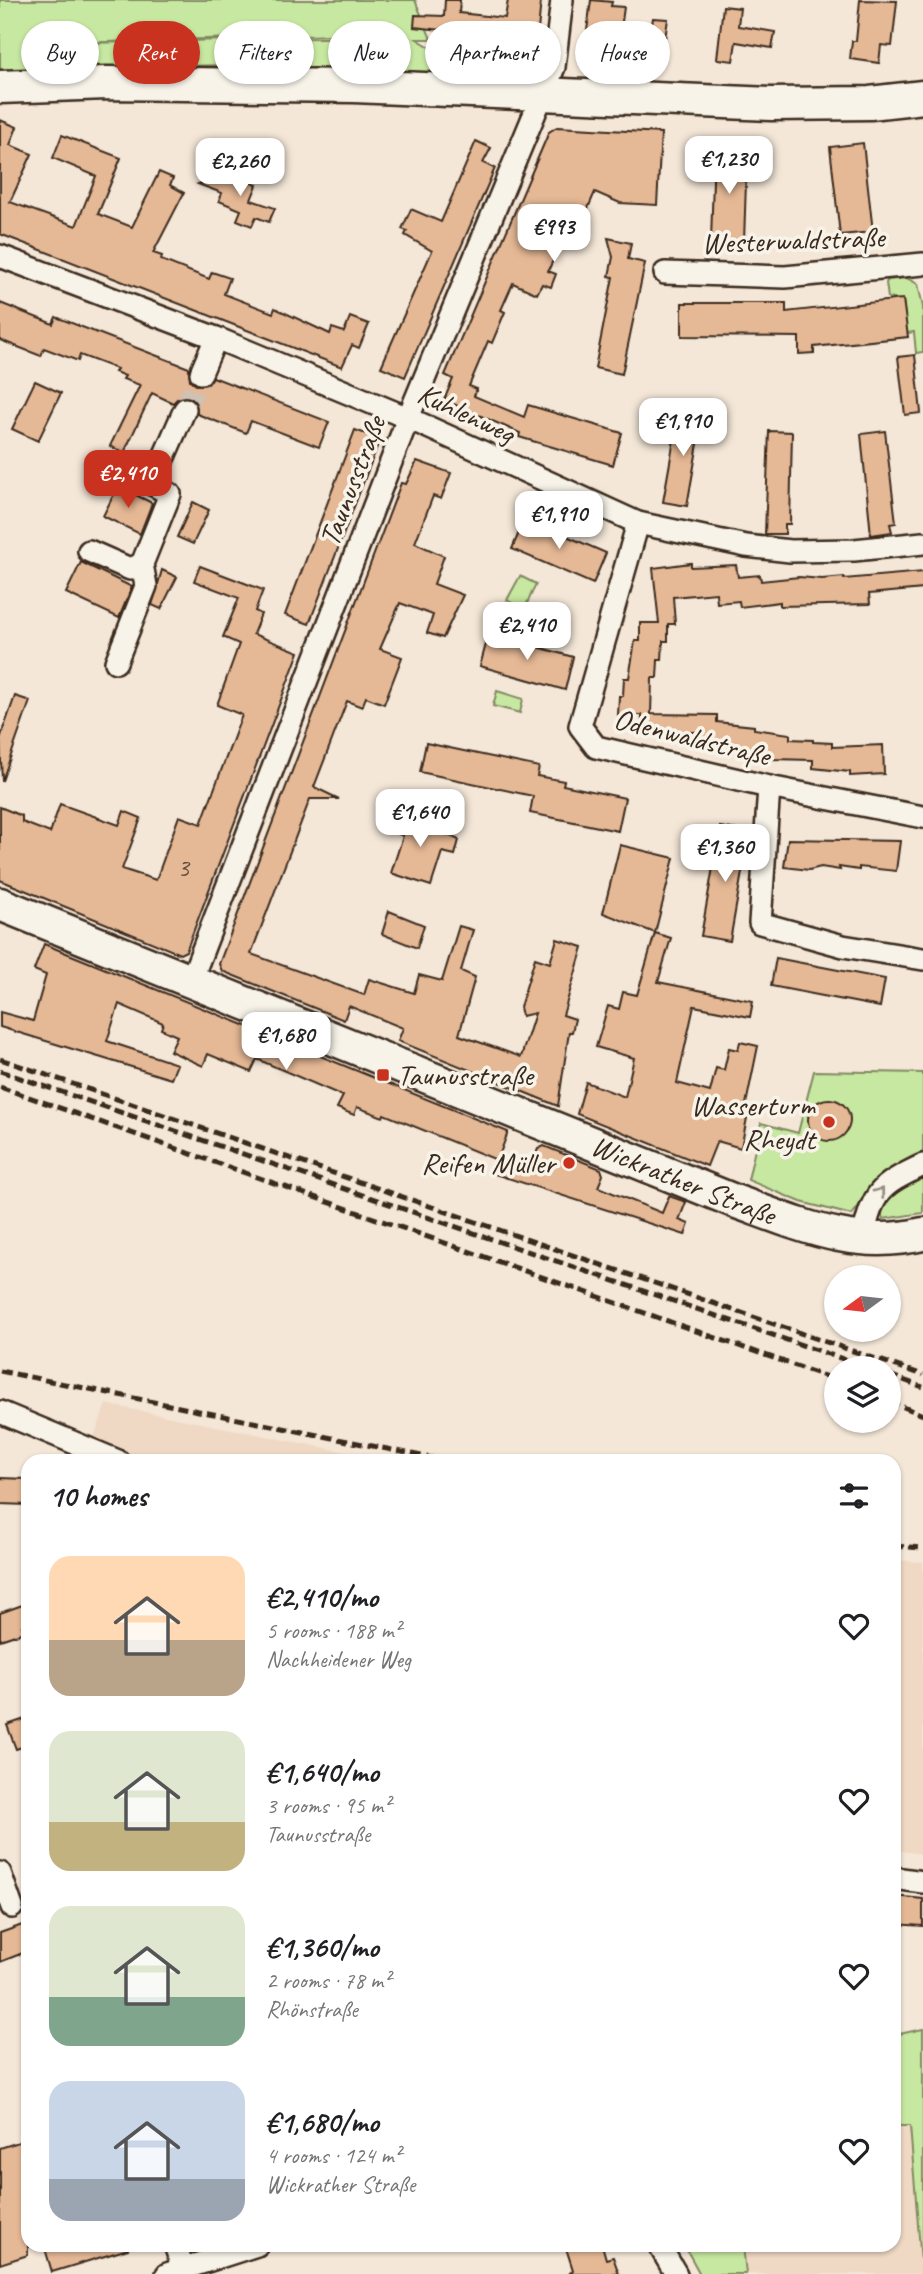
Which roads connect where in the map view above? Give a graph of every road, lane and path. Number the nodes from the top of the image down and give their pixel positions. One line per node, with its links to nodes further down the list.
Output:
1 (562, 0): 3 (street, Taunusstraße)
2 (0, 87): 3 (main road)
3 (542, 96): 4 (main road); 11 (street, Taunusstraße)
4 (923, 97)
5 (0, 256): 8 (street, Kuhlenweg)
6 (923, 264): 7 (street, Westerwaldstraße)
7 (665, 273)
8 (216, 338): 9 (street); 11 (street, Kuhlenweg)
9 (201, 373)
10 (186, 409): 13 (street)
11 (408, 418): 14 (street, Kuhlenweg); 23 (street, Taunusstraße)
12 (122, 471): 13 (street)
13 (152, 484): 17 (street)
14 (638, 523): 15 (street, Kuhlenweg); 19 (street, Odenwaldstraße)
15 (923, 543)
16 (89, 551): 17 (street)
17 (142, 564): 18 (street)
18 (117, 662)
19 (769, 787): 20 (street, Odenwaldstraße); 22 (street)
20 (923, 817)
21 (0, 904): 23 (main road, Wickrather Straße)
22 (923, 959)
23 (190, 983): 26 (main road, Wickrather Straße)
24 (923, 1165): 26 (street, one-way to 24)
25 (923, 1234): 26 (main road, Wickrather Straße)
26 (862, 1240)
27 (0, 1412): 28 (street)
28 (101, 1454)
29 (0, 1872): 32 (street)
30 (901, 1879): 31 (street)
31 (923, 1882)
32 (13, 1907)
33 (175, 2252): 36 (street)
34 (236, 2252): 36 (street)
35 (663, 2252): 37 (street)
36 (175, 2272)
37 (676, 2274)

